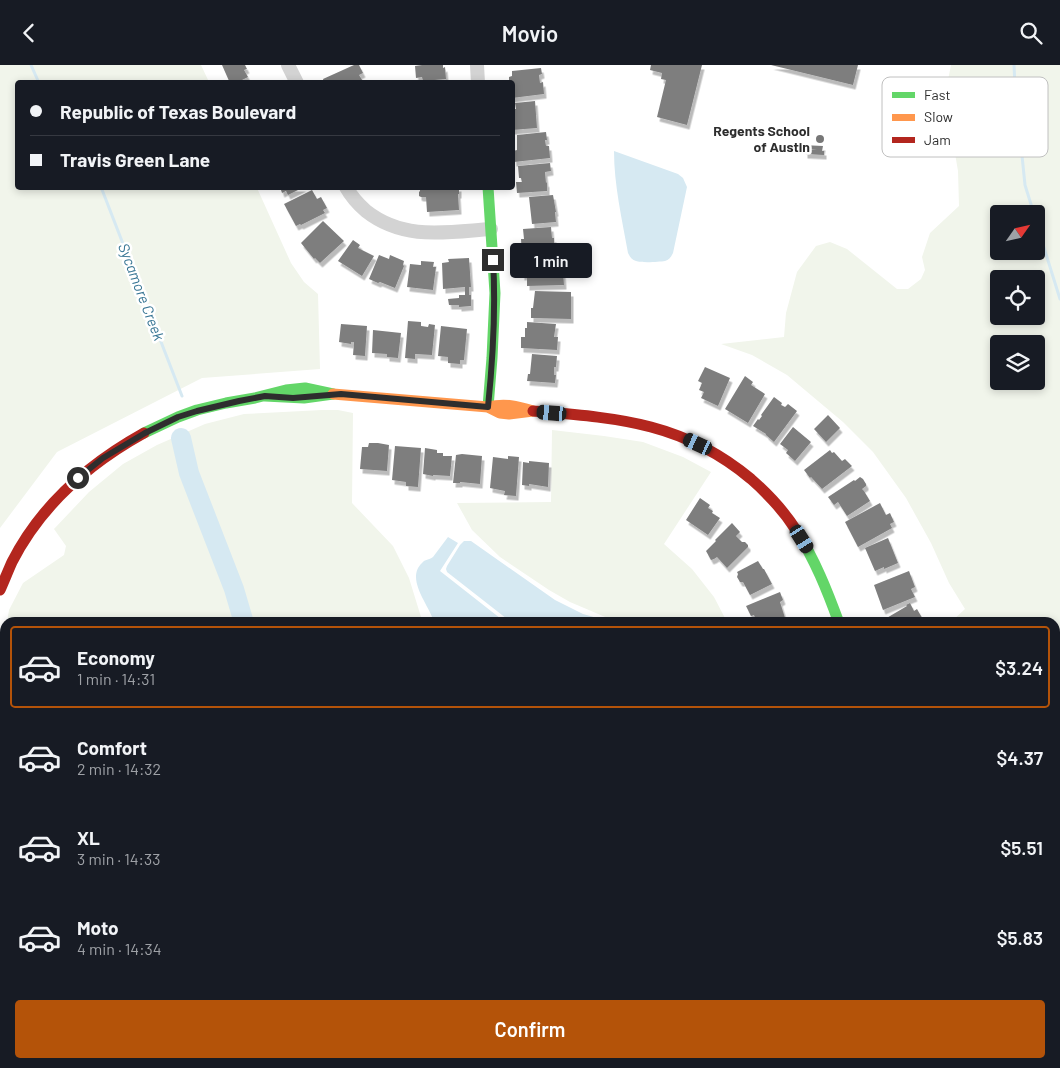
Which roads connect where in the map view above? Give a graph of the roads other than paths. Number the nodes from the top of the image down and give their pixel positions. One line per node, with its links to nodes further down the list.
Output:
1 (288, 65): 3 (street)
2 (477, 65): 4 (street)
3 (295, 80)
4 (478, 80)
5 (348, 190): 7 (street)
6 (488, 190): 7 (street)
7 (492, 229): 8 (street)
8 (488, 407): 9 (street); 10 (street)
9 (0, 590)
10 (838, 617)

